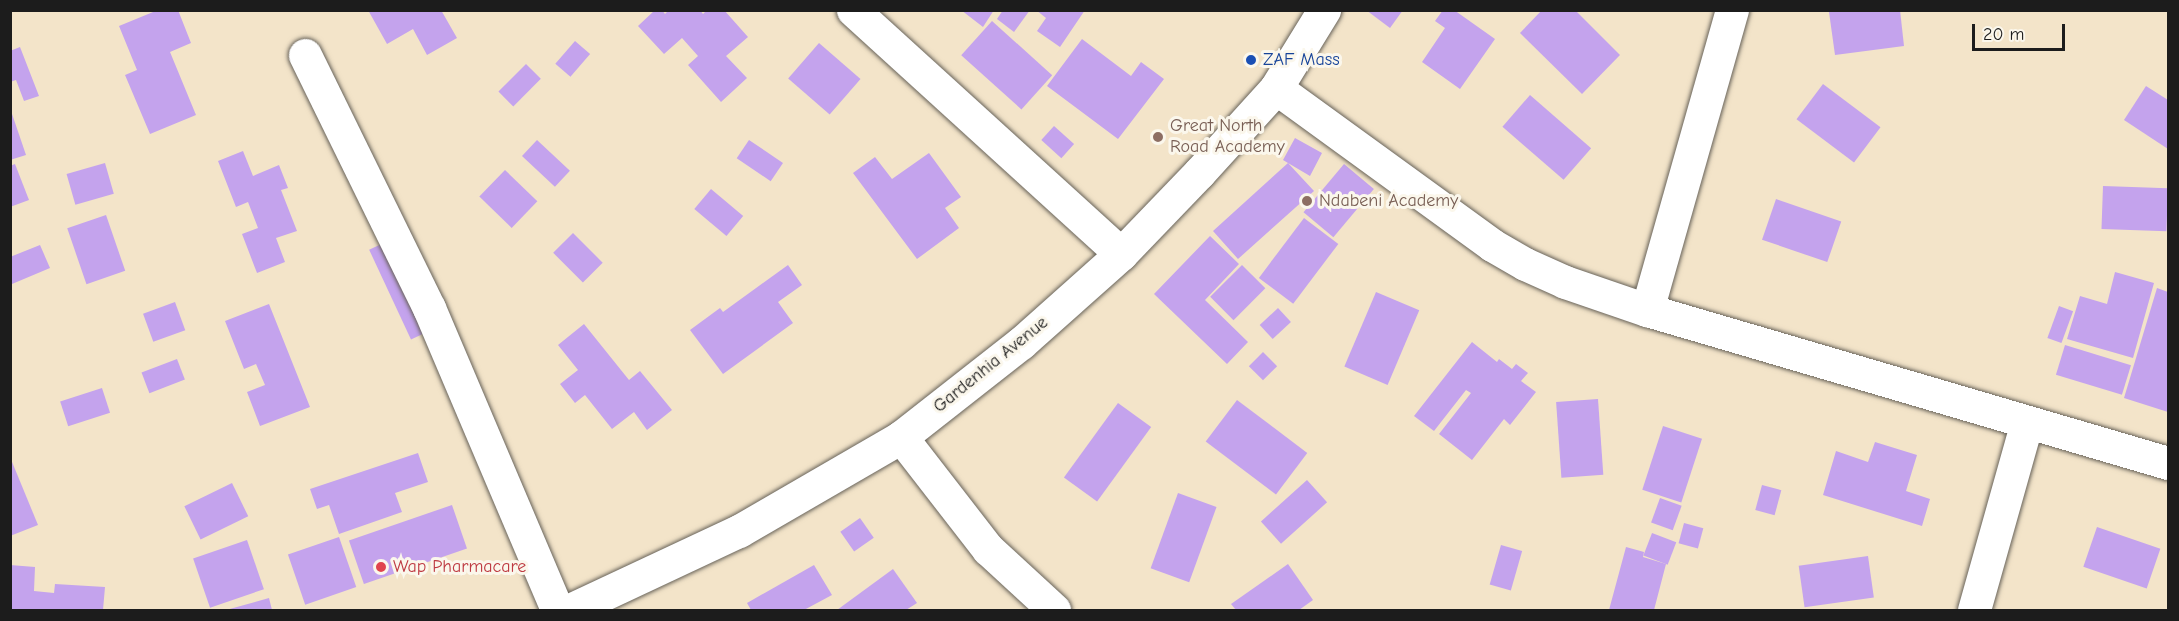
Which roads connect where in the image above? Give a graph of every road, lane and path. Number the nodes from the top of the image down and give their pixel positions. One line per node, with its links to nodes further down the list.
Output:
1 (853, 10): 6 (street)
2 (1324, 10): 5 (street, Gardenhia Avenue)
3 (1732, 10): 7 (street)
4 (305, 56): 11 (street)
5 (1276, 88): 6 (street, Gardenhia Avenue); 7 (street)
6 (1121, 254): 9 (street, Gardenhia Avenue)
7 (1647, 310): 8 (street)
8 (2027, 422): 10 (street); 14 (street)
9 (901, 437): 12 (street, Gardenhia Avenue); 13 (street)
10 (2169, 464)
11 (557, 610)
12 (570, 610)
13 (1054, 610)
14 (1974, 610)

